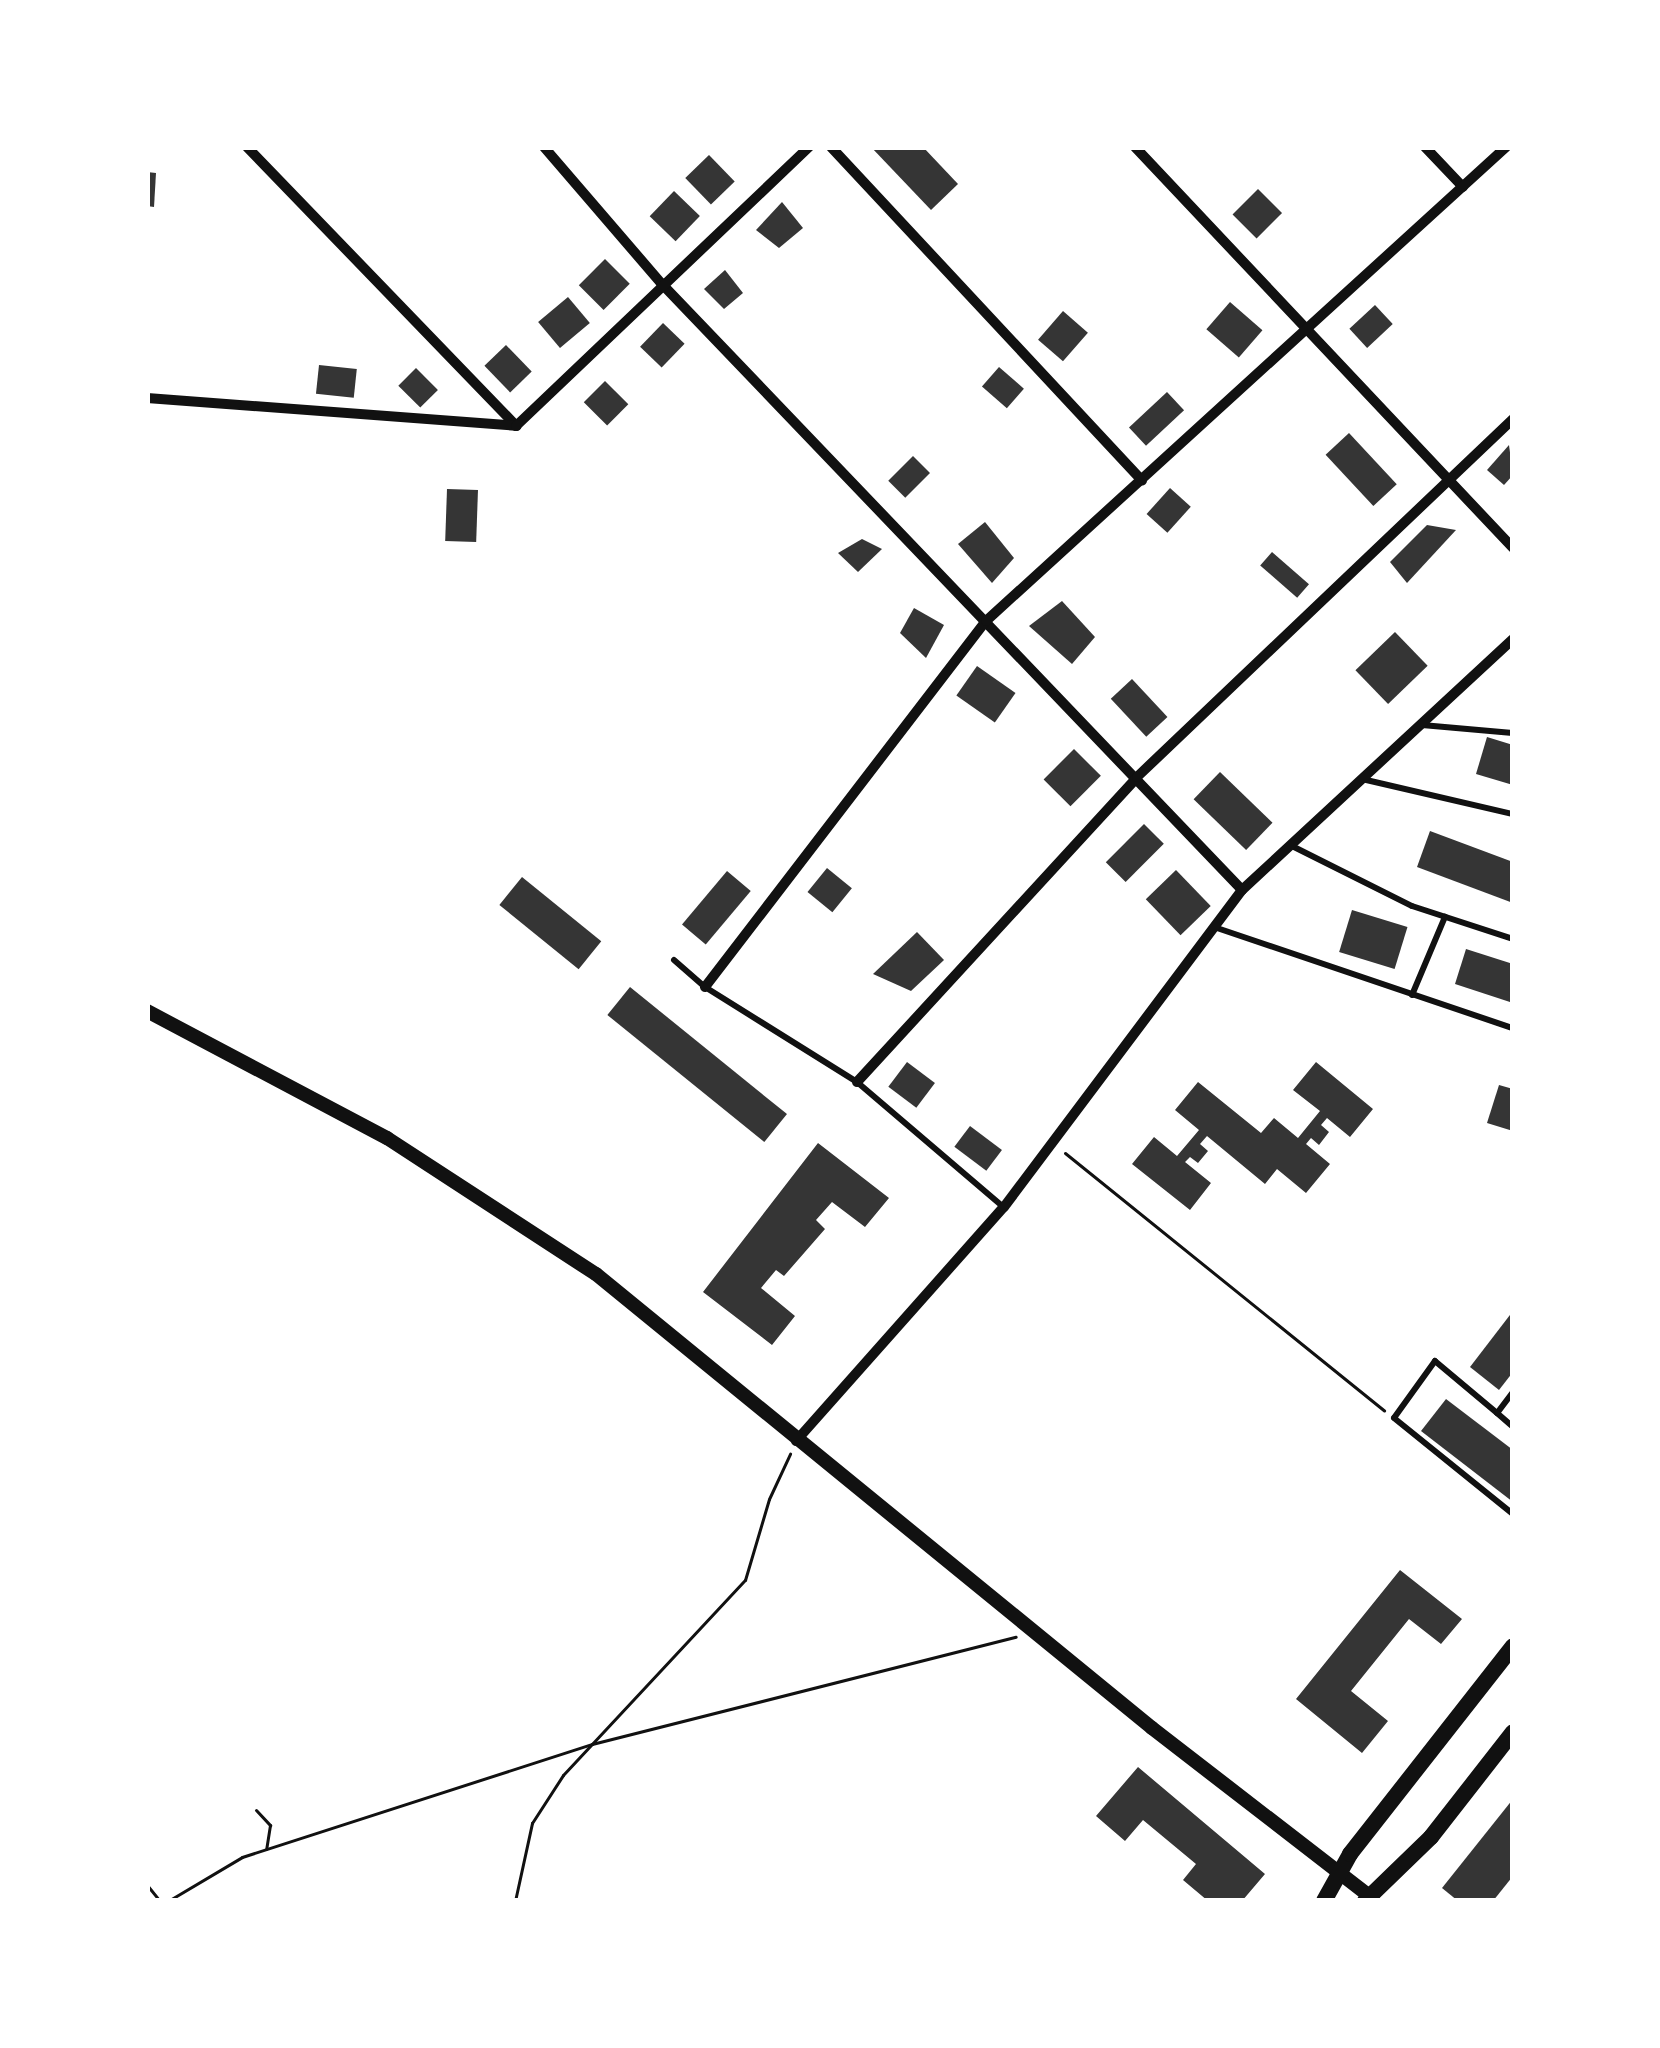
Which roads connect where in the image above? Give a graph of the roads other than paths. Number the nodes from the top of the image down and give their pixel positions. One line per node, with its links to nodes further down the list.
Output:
1 (247, 147): 13 (street)
2 (544, 147): 9 (street)
3 (809, 147): 9 (street)
4 (831, 147): 15 (street)
5 (1135, 147): 10 (street)
6 (1424, 147): 8 (street)
7 (1506, 147): 8 (street)
8 (1463, 188): 10 (street)
9 (661, 283): 13 (street); 17 (street)
10 (1309, 332): 14 (street); 15 (street)
11 (147, 398): 13 (street)
12 (1513, 419): 14 (street)
13 (516, 427)
14 (1447, 478): 16 (street); 21 (street)
15 (1142, 481): 17 (street)
16 (1513, 548)
17 (986, 621): 21 (street); 30 (street)
18 (1513, 639): 19 (street)
19 (1418, 725): 20 (lane); 22 (street)
20 (1513, 734)
21 (1137, 777): 25 (street); 34 (street)
22 (1358, 778): 23 (lane); 24 (street)
23 (1513, 814)
24 (1288, 844): 25 (street); 26 (lane)
25 (1242, 890): 27 (street)
26 (1445, 916): 28 (lane); 31 (lane)
27 (1214, 927): 31 (lane); 35 (street)
28 (1513, 939)
29 (674, 960): 30 (lane)
30 (704, 987): 34 (lane)
31 (1412, 995): 33 (lane)
32 (147, 1011): 39 (street)
33 (1513, 1028)
34 (857, 1082): 35 (lane)
35 (1004, 1207): 39 (street)
36 (1513, 1392): 37 (lane)
37 (1497, 1413): 38 (lane); 40 (lane)
38 (1513, 1427)
39 (796, 1441): 43 (street)
40 (1513, 1514)
41 (1513, 1646): 43 (main road)
42 (1513, 1732): 44 (main road)
43 (1336, 1876): 44 (street); 45 (main road)
44 (1370, 1900)
45 (1324, 1901)

